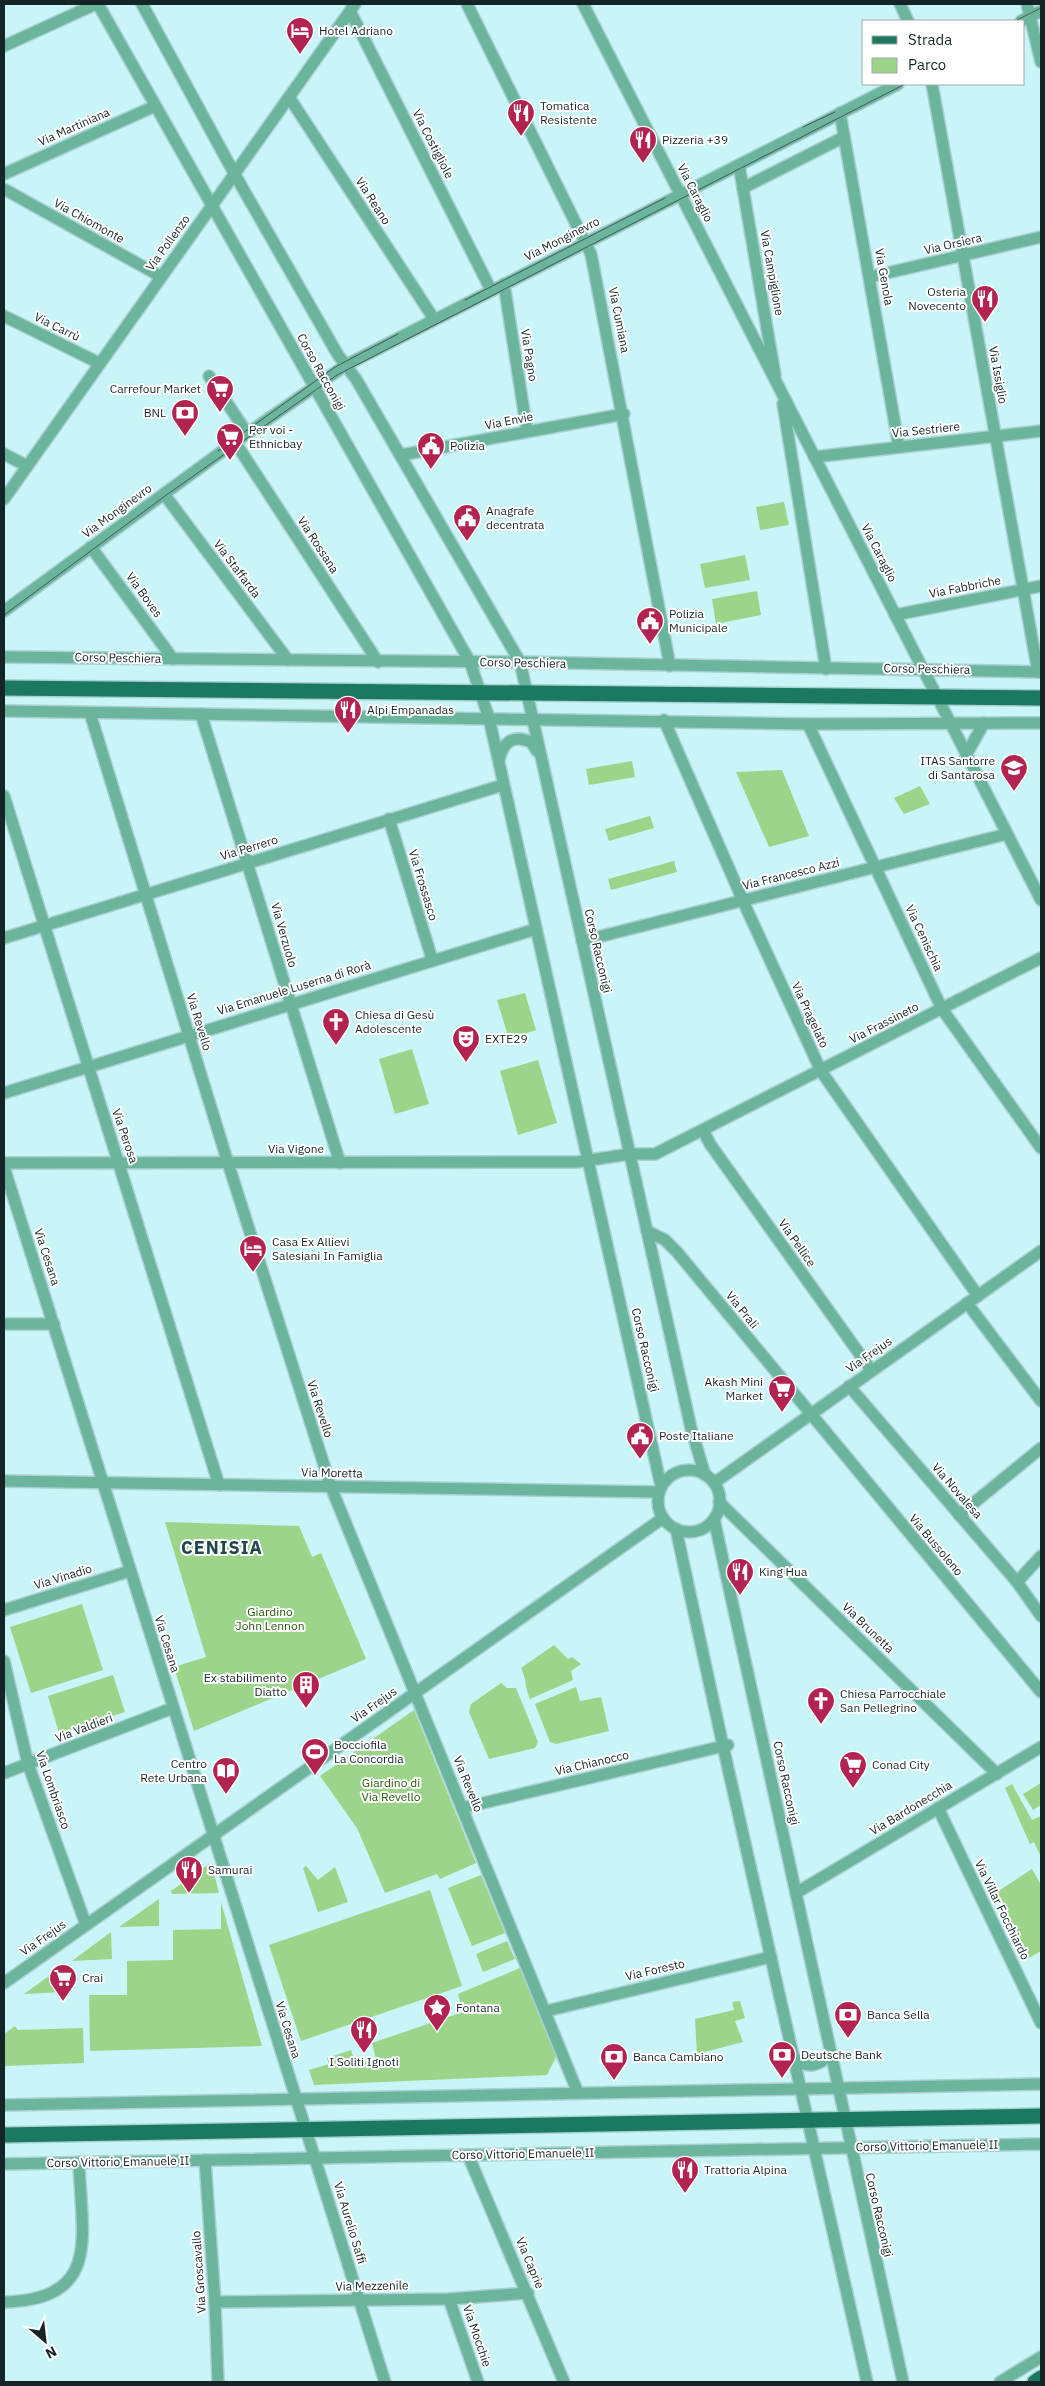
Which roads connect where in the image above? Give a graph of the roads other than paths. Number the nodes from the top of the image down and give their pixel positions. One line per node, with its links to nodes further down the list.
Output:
1 (97, 4): 11 (street); 16 (street, Corso Racconigi)
2 (142, 4): 20 (street, Corso Racconigi)
3 (467, 4): 27 (street, Via Cumiana)
4 (583, 4): 24 (street, Via Caraglio)
5 (900, 4): 10 (street)
6 (1027, 4): 9 (street)
7 (352, 7): 15 (street, Via Pollenzo); 32 (street, Via Costigliole)
8 (1041, 11): 9 (street)
9 (1026, 19): 12 (street)
10 (908, 20)
11 (4, 46)
12 (1041, 62)
13 (896, 85): 17 (street, Via Monginevro)
14 (932, 85): 28 (street, Via Issiglio)
15 (289, 97): 20 (street, Via Pollenzo); 34 (street, Via Reano)
16 (155, 106): 21 (street, Via Martiniana); 25 (street, Corso Racconigi)
17 (840, 113): 18 (street, Via Genola); 19 (street, Via Monginevro)
18 (844, 137): 22 (street); 30 (street, Via Genola)
19 (739, 165): 22 (street, Via Campiglione); 24 (street, Via Monginevro)
20 (234, 173): 25 (street, Via Pollenzo); 36 (street, Corso Racconigi)
21 (4, 174)
22 (743, 188): 39 (street, Via Campiglione)
23 (4, 189): 29 (street, Via Chiomonte)
24 (681, 195): 27 (street, Via Monginevro); 39 (street, Via Caraglio)
25 (212, 205): 29 (street, Via Pollenzo); 38 (street, Corso Racconigi)
26 (1041, 237): 28 (street, Via Orsiera)
27 (585, 242): 31 (street, Via Monginevro); 40 (street, Via Cumiana)
28 (962, 256): 30 (street, Via Orsiera); 44 (street, Via Issiglio)
29 (160, 276): 35 (street, Via Pollenzo)
30 (870, 277): 46 (street, Via Genola)
31 (504, 284): 32 (street, Via Monginevro); 41 (street, Via Pagno)
32 (491, 290): 34 (street, Via Monginevro)
33 (4, 316): 35 (street, Via Carrù)
34 (434, 319): 36 (street, Via Monginevro)
35 (99, 363): 50 (street, Via Pollenzo)
36 (346, 365): 38 (street, Via Monginevro); 48 (street, Corso Racconigi)
37 (209, 376): 43 (street)
38 (313, 387): 43 (street, Via Monginevro); 62 (street, Corso Racconigi)
39 (779, 391): 49 (street, Via Caraglio); 66 (street, Via Caraglio)
40 (624, 414): 41 (street, Via Envie); 64 (street, Via Cumiana)
41 (527, 431): 48 (street, Via Envie)
42 (1041, 432): 44 (street, Via Sestriere)
43 (247, 433): 45 (street, Via Monginevro)
44 (995, 436): 46 (street, Via Sestriere); 55 (street, Via Issiglio)
45 (235, 442): 51 (street, Via Monginevro); 61 (street, Via Rossana)
46 (899, 447): 49 (street, Via Sestriere)
47 (4, 454): 50 (street)
48 (401, 455): 63 (street, Corso Racconigi)
49 (814, 457): 57 (street, Via Caraglio)
50 (27, 466): 52 (street, Via Pollenzo)
51 (164, 494): 53 (street, Via Monginevro); 60 (street, Via Staffarda)
52 (4, 499)
53 (91, 547): 56 (street, Via Monginevro); 59 (street, Via Boves)
54 (1041, 586): 55 (street, Via Fabbriche)
55 (1024, 590): 57 (street, Via Fabbriche); 67 (street, Via Issiglio)
56 (4, 611)
57 (895, 615): 65 (street, Via Caraglio)
58 (4, 657): 59 (street, Corso Peschiera)
59 (174, 659): 60 (street, Corso Peschiera)
60 (288, 660): 61 (street, Corso Peschiera)
61 (378, 662): 62 (street, Corso Peschiera)
62 (470, 662): 63 (street, Corso Peschiera); 69 (street, Corso Racconigi)
63 (520, 662): 64 (street, Corso Peschiera); 70 (street, Corso Racconigi)
64 (670, 666): 66 (street, Corso Peschiera)
65 (922, 668): 66 (street, Corso Peschiera); 67 (street, Corso Peschiera); 71 (street, Via Caraglio)
66 (826, 669)
67 (1040, 672)
68 (4, 688): 69 (main road)
69 (481, 692): 70 (main road); 76 (street, Corso Racconigi)
70 (528, 692): 71 (main road); 77 (street, Corso Racconigi)
71 (936, 697): 72 (main road); 79 (street, Via Caraglio)
72 (1041, 698)
73 (4, 711): 74 (street)
74 (90, 713): 75 (street); 92 (street, Via Revello)
75 (202, 714): 76 (street); 90 (street, Via Verzuolo)
76 (489, 718): 77 (street); 85 (street, Corso Racconigi)
77 (533, 720): 78 (street); 83 (street, Corso Racconigi)
78 (664, 720): 81 (street); 94 (street, Via Pragelato)
79 (949, 722): 80 (street); 81 (street); 84 (street, Via Caraglio)
80 (984, 723): 82 (street); 84 (street)
81 (808, 724): 91 (street, Via Cenischia)
82 (1041, 724)
83 (540, 754): 85 (street); 98 (street, Corso Racconigi)
84 (966, 755): 89 (street, Via Caraglio)
85 (498, 762): 86 (street, Corso Racconigi)
86 (503, 785): 88 (street, Via Perrero); 96 (street, Corso Racconigi)
87 (4, 796): 95 (street, Via Perosa)
88 (389, 819): 90 (street, Via Perrero); 100 (street, Via Frossasco)
89 (1008, 834): 91 (street, Via Francesco Azzi); 93 (street, Via Caraglio)
90 (249, 862): 92 (street, Via Perrero); 101 (street, Via Verzuolo)
91 (875, 868): 94 (street, Via Francesco Azzi); 102 (street, Via Cenischia)
92 (146, 894): 95 (street, Via Perrero); 103 (street, Via Revello)
93 (1041, 900)
94 (742, 901): 98 (street, Via Francesco Azzi); 105 (street, Via Pragelato)
95 (45, 925): 97 (street, Via Perrero); 104 (street, Via Perosa)
96 (536, 929): 100 (street, Via Emanuele Luserna di Rorà); 110 (street, Corso Racconigi)
97 (4, 938)
98 (582, 941): 109 (street, Corso Racconigi)
99 (1041, 958): 102 (street, Via Frassineto)
100 (432, 959): 101 (street, Via Emanuele Luserna di Rorà)
101 (290, 1003): 103 (street, Via Emanuele Luserna di Rorà); 112 (street, Via Verzuolo)
102 (942, 1008): 105 (street, Via Frassineto); 108 (street, Via Cenischia)
103 (189, 1035): 104 (street, Via Emanuele Luserna di Rorà); 113 (street, Via Revello)
104 (86, 1067): 106 (street, Via Emanuele Luserna di Rorà); 111 (street, Via Perosa)
105 (821, 1071): 107 (street, Via Frassineto); 117 (street, Via Pragelato)
106 (4, 1093)
107 (703, 1130): 109 (street, Via Frassineto); 121 (street, Via Pellice)
108 (1041, 1148)
109 (630, 1154): 110 (street); 115 (street, Corso Racconigi)
110 (589, 1161): 112 (street, Via Vigone); 132 (street, Corso Racconigi)
111 (120, 1163): 113 (street, Via Vigone); 114 (street, Via Vigone); 130 (street, Via Perosa)
112 (340, 1163): 113 (street, Via Vigone)
113 (228, 1164): 131 (street, Via Revello)
114 (4, 1165): 120 (street, Via Cesana)
115 (647, 1230): 124 (street, Via Prali); 126 (street, Corso Racconigi)
116 (1041, 1251): 117 (street, Via Frejus)
117 (978, 1296): 118 (street, Via Frejus)
118 (967, 1303): 121 (street, Via Frejus); 123 (street)
119 (4, 1324): 120 (street)
120 (54, 1324): 128 (street, Via Cesana)
121 (871, 1370): 122 (street, Via Frejus)
122 (849, 1386): 124 (street, Via Frejus); 134 (street, Via Novalesa)
123 (1041, 1401)
124 (810, 1414): 129 (street, Via Frejus); 145 (street, Via Bussoleno)
125 (1041, 1448): 134 (street)
126 (705, 1475): 129 (street); 132 (street)
127 (4, 1482): 128 (street, Via Moretta)
128 (102, 1483): 130 (street, Via Moretta); 139 (street, Via Cesana)
129 (714, 1483): 133 (street)
130 (219, 1485): 131 (street, Via Moretta)
131 (331, 1487): 132 (street, Via Moretta); 144 (street, Via Revello)
132 (660, 1489): 135 (street)
133 (720, 1502): 136 (street); 151 (street, Via Brunetta)
134 (959, 1516): 140 (street, Via Novalesa)
135 (663, 1518): 137 (street); 144 (street, Via Frejus)
136 (714, 1519): 137 (street); 155 (street, Corso Racconigi)
137 (676, 1529): 147 (street)
138 (1041, 1556): 140 (street)
139 (130, 1571): 141 (street, Via Vinadio); 146 (street, Via Cesana)
140 (1017, 1582): 142 (street, Via Novalesa)
141 (4, 1610)
142 (1041, 1616)
143 (4, 1661): 149 (street, Via Lombriasco)
144 (416, 1692): 152 (street, Via Revello); 154 (street, Via Frejus)
145 (1041, 1692)
146 (173, 1708): 149 (street, Via Valdieri); 154 (street, Via Cesana)
147 (725, 1746): 152 (street, Via Chianocco); 157 (street)
148 (1041, 1747): 151 (street, Via Bardonecchia)
149 (28, 1764): 150 (street, Via Valdieri); 156 (street, Via Lombriasco)
150 (4, 1773)
151 (997, 1774): 153 (street, Via Bardonecchia)
152 (462, 1808): 159 (street, Via Revello)
153 (938, 1808): 155 (street, Via Bardonecchia); 160 (street, Via Villar Focchiardo)
154 (213, 1835): 156 (street, Via Frejus); 167 (street, Via Cesana)
155 (796, 1893): 161 (street, Corso Racconigi)
156 (86, 1925): 158 (street, Via Frejus)
157 (770, 1957): 159 (street, Via Foresto); 162 (street)
158 (4, 1983)
159 (546, 2010): 166 (street, Via Revello)
160 (1041, 2023)
161 (830, 2053): 162 (street); 164 (street, Corso Racconigi)
162 (794, 2057): 165 (street)
163 (1041, 2084): 164 (street)
164 (838, 2088): 165 (street); 171 (street, Corso Racconigi)
165 (800, 2089): 166 (street); 170 (street)
166 (578, 2094): 167 (street)
167 (295, 2099): 168 (street); 172 (street, Via Cesana)
168 (4, 2105)
169 (1041, 2116): 171 (main road)
170 (808, 2120): 171 (main road); 172 (main road); 175 (street)
171 (844, 2120): 176 (street, Corso Racconigi)
172 (306, 2129): 173 (main road); 178 (street, Via Aurelio Saffi)
173 (4, 2135)
174 (1041, 2144): 176 (street, Corso Vittorio Emanuele II)
175 (814, 2148): 176 (street, Corso Vittorio Emanuele II); 177 (street, Corso Vittorio Emanuele II); 193 (street)
176 (850, 2148): 194 (street, Corso Racconigi)
177 (468, 2155): 178 (street, Corso Vittorio Emanuele II); 182 (street, Via Caprie)
178 (316, 2158): 179 (street, Corso Vittorio Emanuele II); 184 (street, Via Aurelio Saffi)
179 (205, 2160): 180 (street, Corso Vittorio Emanuele II); 186 (street, Via Groscavallo)
180 (79, 2162): 181 (street, Corso Vittorio Emanuele II); 185 (street)
181 (4, 2164)
182 (528, 2293): 183 (street, Via Mezzenile); 192 (street, Via Caprie)
183 (449, 2299): 184 (street, Via Mezzenile); 191 (street, Via Mocchie)
184 (358, 2300): 186 (street, Via Mezzenile); 190 (street, Via Aurelio Saffi)
185 (4, 2302)
186 (215, 2302): 189 (street, Via Groscavallo)
187 (1041, 2357): 195 (street)
188 (1041, 2378): 196 (main road)
189 (218, 2382)
190 (385, 2382)
191 (478, 2382)
192 (564, 2382)
193 (867, 2382)
194 (903, 2382)
195 (1000, 2382)
196 (1035, 2382)

